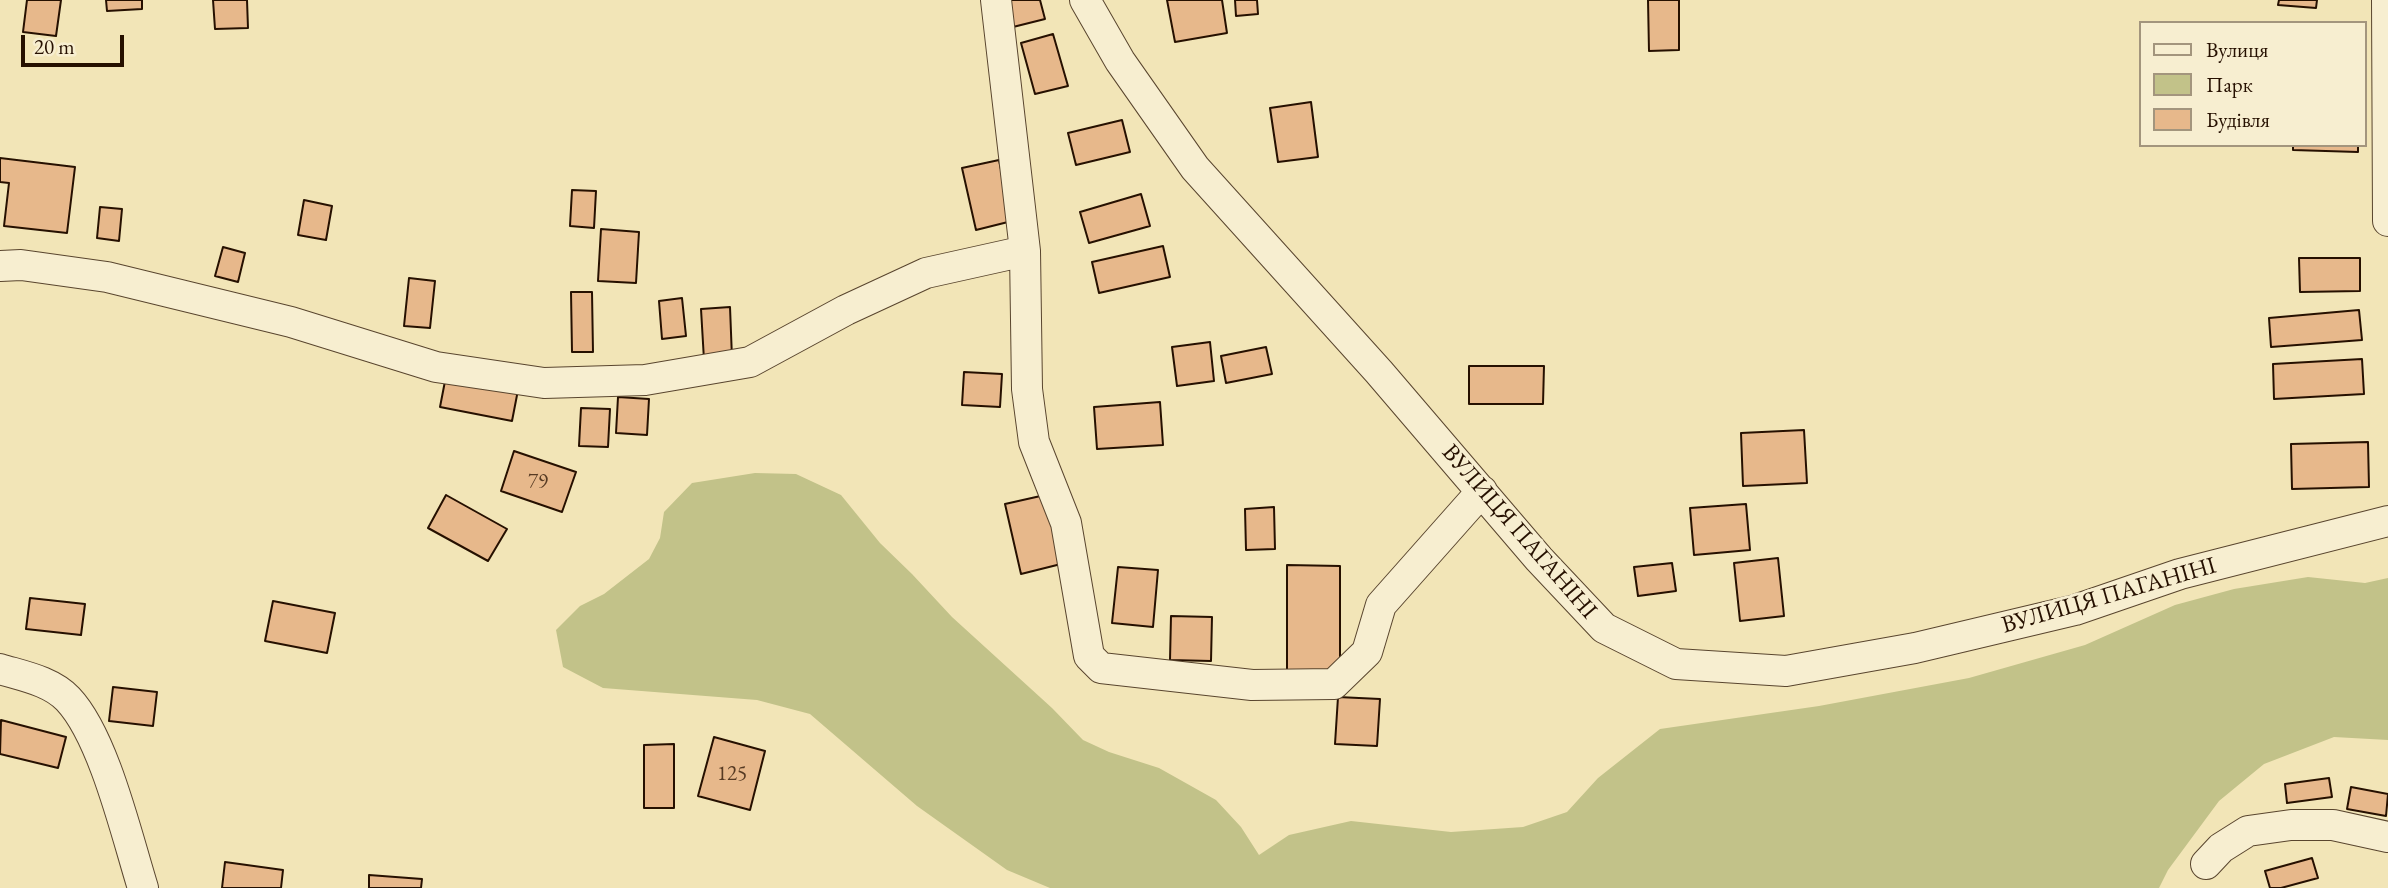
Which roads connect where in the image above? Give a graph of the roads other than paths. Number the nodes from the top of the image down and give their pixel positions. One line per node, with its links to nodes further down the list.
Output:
1 (996, 0): 5 (street)
2 (1085, 0): 7 (street, ВУЛИЦЯ ПАГАНІНІ)
3 (2387, 0): 4 (street)
4 (2388, 221)
5 (1025, 251): 6 (street); 7 (street)
6 (0, 266)
7 (1482, 491): 8 (street, ВУЛИЦЯ ПАГАНІНІ)
8 (2388, 521)
9 (0, 669): 12 (street)
10 (2388, 838): 11 (street)
11 (2207, 864)
12 (143, 888)

